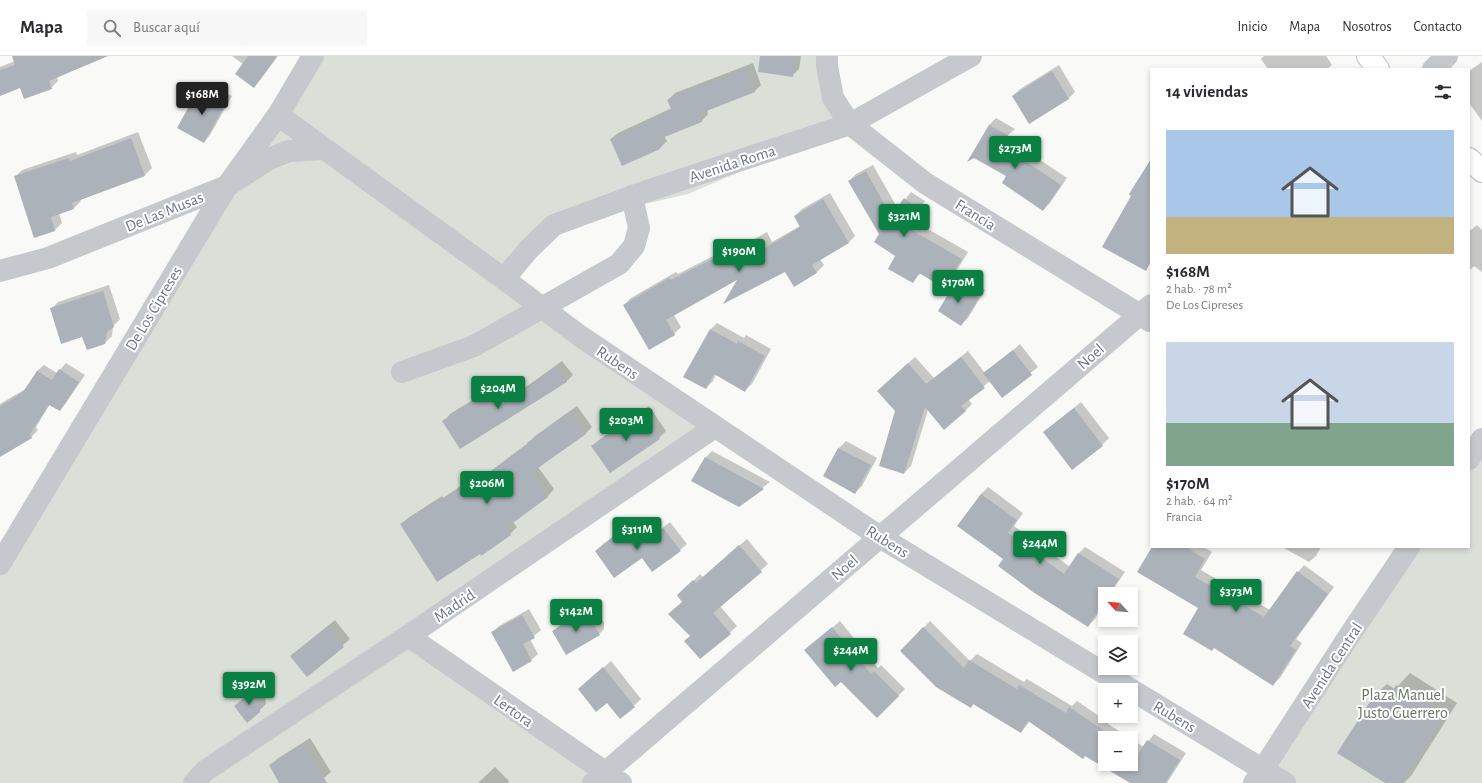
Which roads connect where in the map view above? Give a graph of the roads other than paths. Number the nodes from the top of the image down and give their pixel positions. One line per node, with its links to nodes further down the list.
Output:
1 (313, 56): 8 (street, De Los Cipreses)
2 (827, 56): 9 (street, Francia)
3 (971, 56): 9 (street, Avenida Roma)
4 (1368, 56): 6 (main road)
5 (1447, 56): 7 (street)
6 (1377, 68)
7 (1434, 68)
8 (278, 115): 10 (street, Rubens); 13 (street, De Los Cipreses)
9 (850, 124): 14 (street, Avenida Roma); 18 (street, Francia)
10 (324, 149): 13 (street, De Las Musas); 16 (street, Rubens)
11 (1470, 160): 12 (main road)
12 (1482, 171)
13 (227, 186): 15 (street, De Las Musas); 23 (street, De Los Cipreses)
14 (632, 196): 16 (street, Avenida Roma); 17 (street)
15 (0, 271)
16 (504, 279): 17 (street, Rubens)
17 (541, 307): 19 (street); 20 (street, Rubens)
18 (1147, 314): 24 (street, Noel)
19 (402, 372)
20 (715, 427): 24 (street, Rubens); 27 (street, Madrid)
21 (1482, 439): 22 (street)
22 (1470, 457)
23 (10, 531): 26 (street, De Los Cipreses)
24 (880, 537): 28 (street, Rubens); 29 (street, Noel)
25 (1408, 548): 28 (street, Avenida Central)
26 (0, 564)
27 (408, 636): 29 (street, Lertora); 30 (street, Madrid)
28 (1258, 776): 31 (street, Rubens)
29 (606, 780)
30 (194, 783)
31 (1285, 783)

